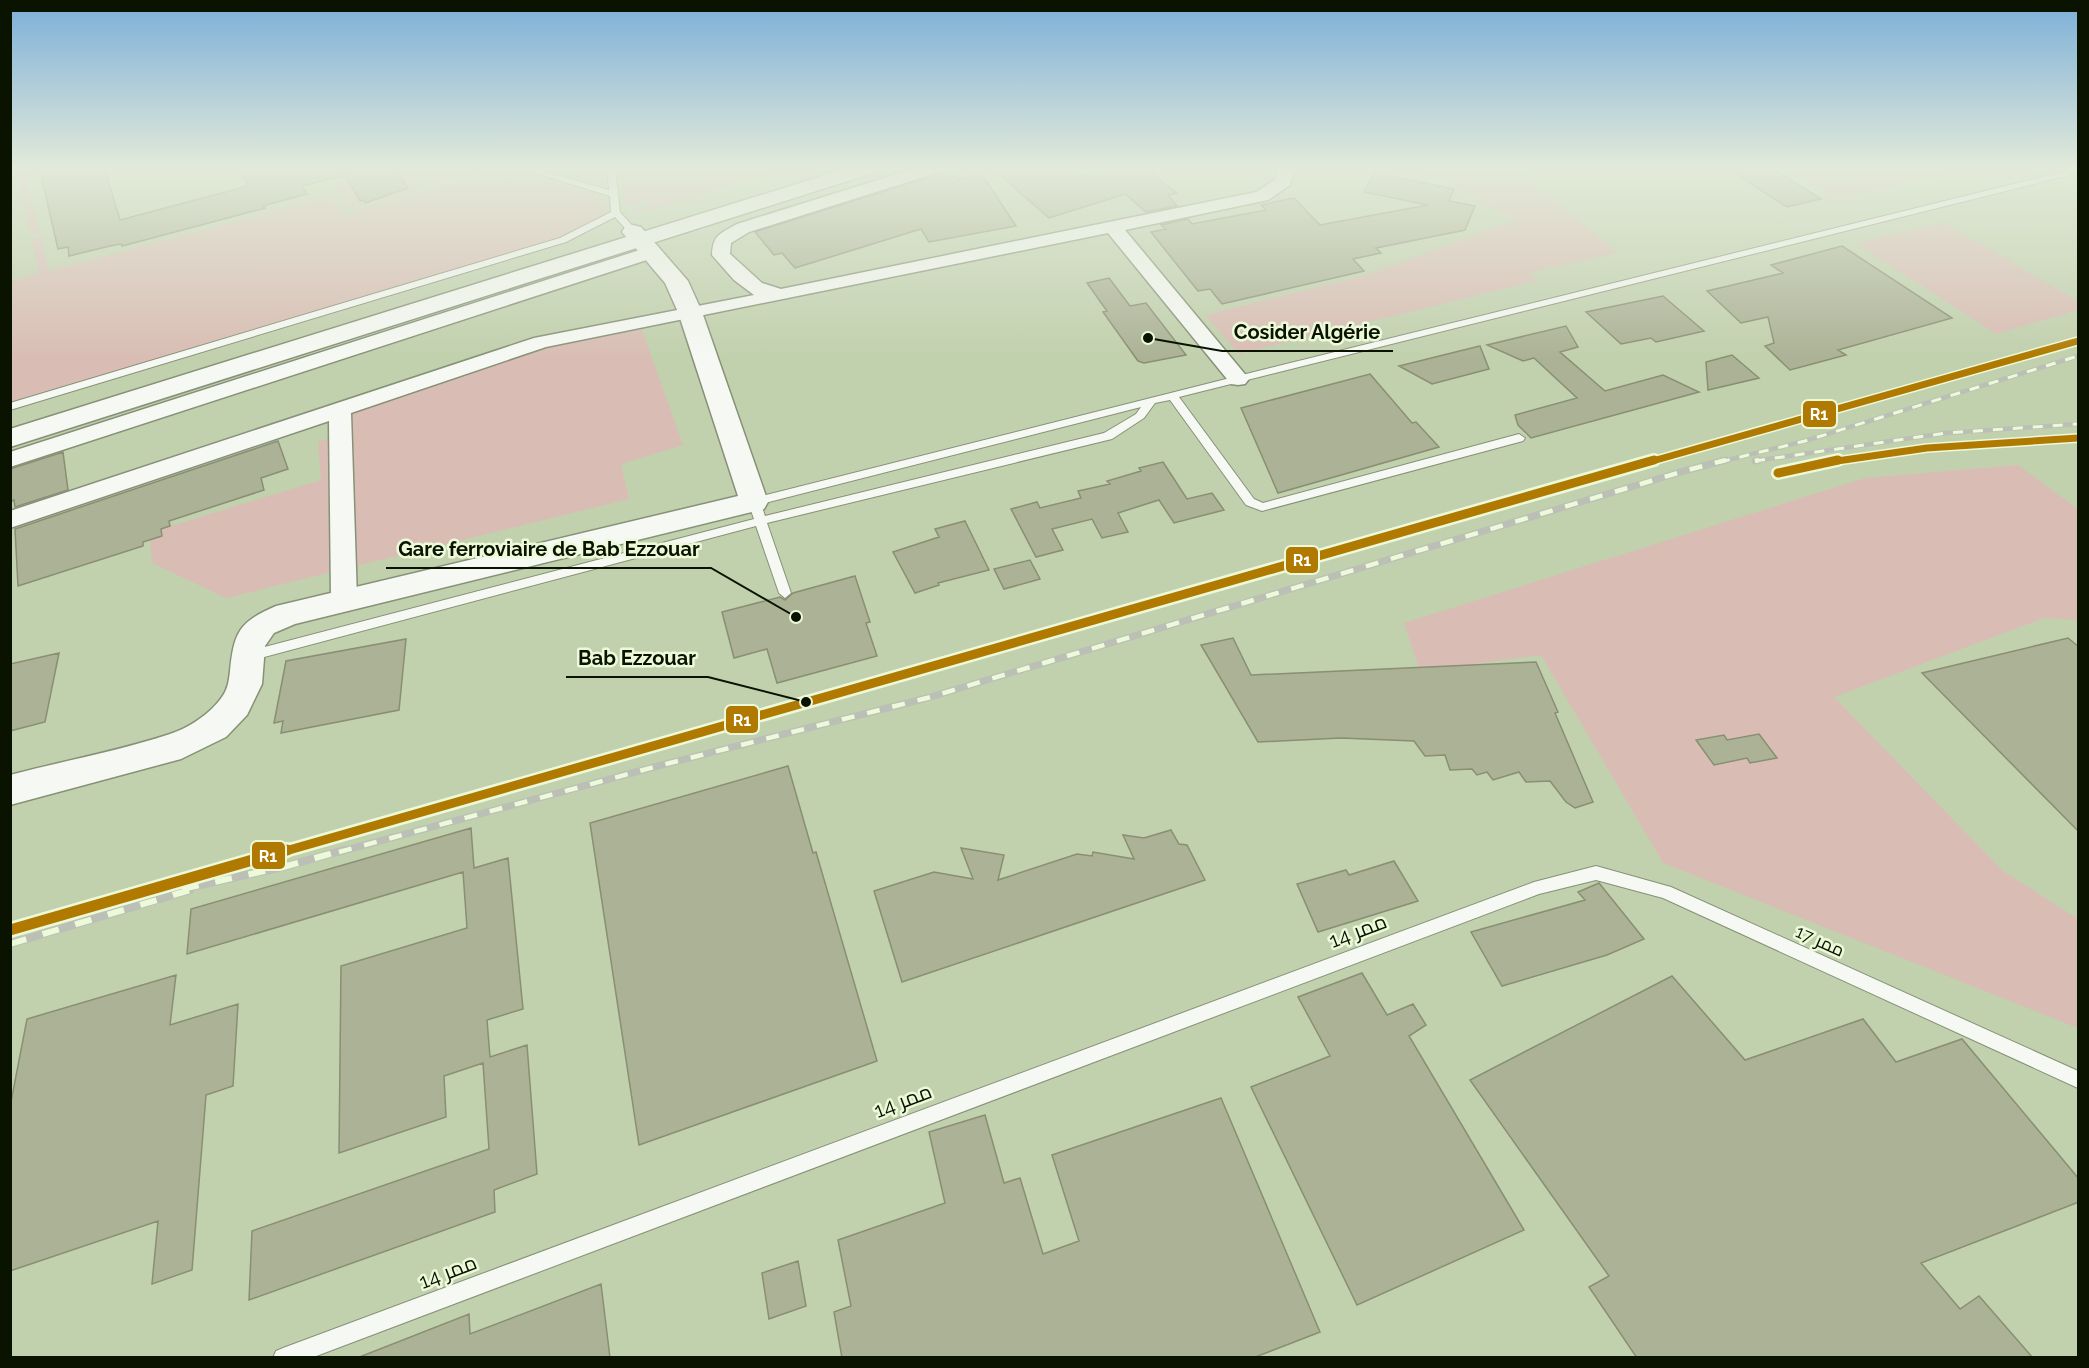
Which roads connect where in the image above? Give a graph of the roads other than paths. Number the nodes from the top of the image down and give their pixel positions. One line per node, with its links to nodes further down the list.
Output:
1 (634, 231): 8 (lane)
2 (646, 231): 8 (main road)
3 (647, 231): 8 (main road)
4 (738, 231): 9 (street)
5 (1094, 231): 9 (street)
6 (1116, 231): 11 (street)
7 (1836, 231): 11 (lane)
8 (636, 234): 10 (main road); 14 (lane); 16 (main road); 17 (main road); 19 (street)
9 (781, 295): 10 (street)
10 (690, 312): 15 (street); 20 (main road)
11 (1238, 378): 12 (lane)
12 (1173, 396): 13 (lane); 18 (lane)
13 (1150, 402): 20 (lane); 20 (lane)
14 (10, 407)
15 (340, 409): 21 (street); 23 (street)
16 (10, 429)
17 (10, 438)
18 (1519, 438)
19 (10, 460)
20 (757, 511): 22 (lane); 23 (main road); 24 (lane)
21 (10, 520)
22 (785, 593)
23 (344, 599): 24 (main road)
24 (249, 656): 25 (main road)
25 (10, 790)
26 (1539, 887): 27 (lane, ممر 17); 28 (lane, ممر 14)
27 (2079, 1080)
28 (283, 1358)

